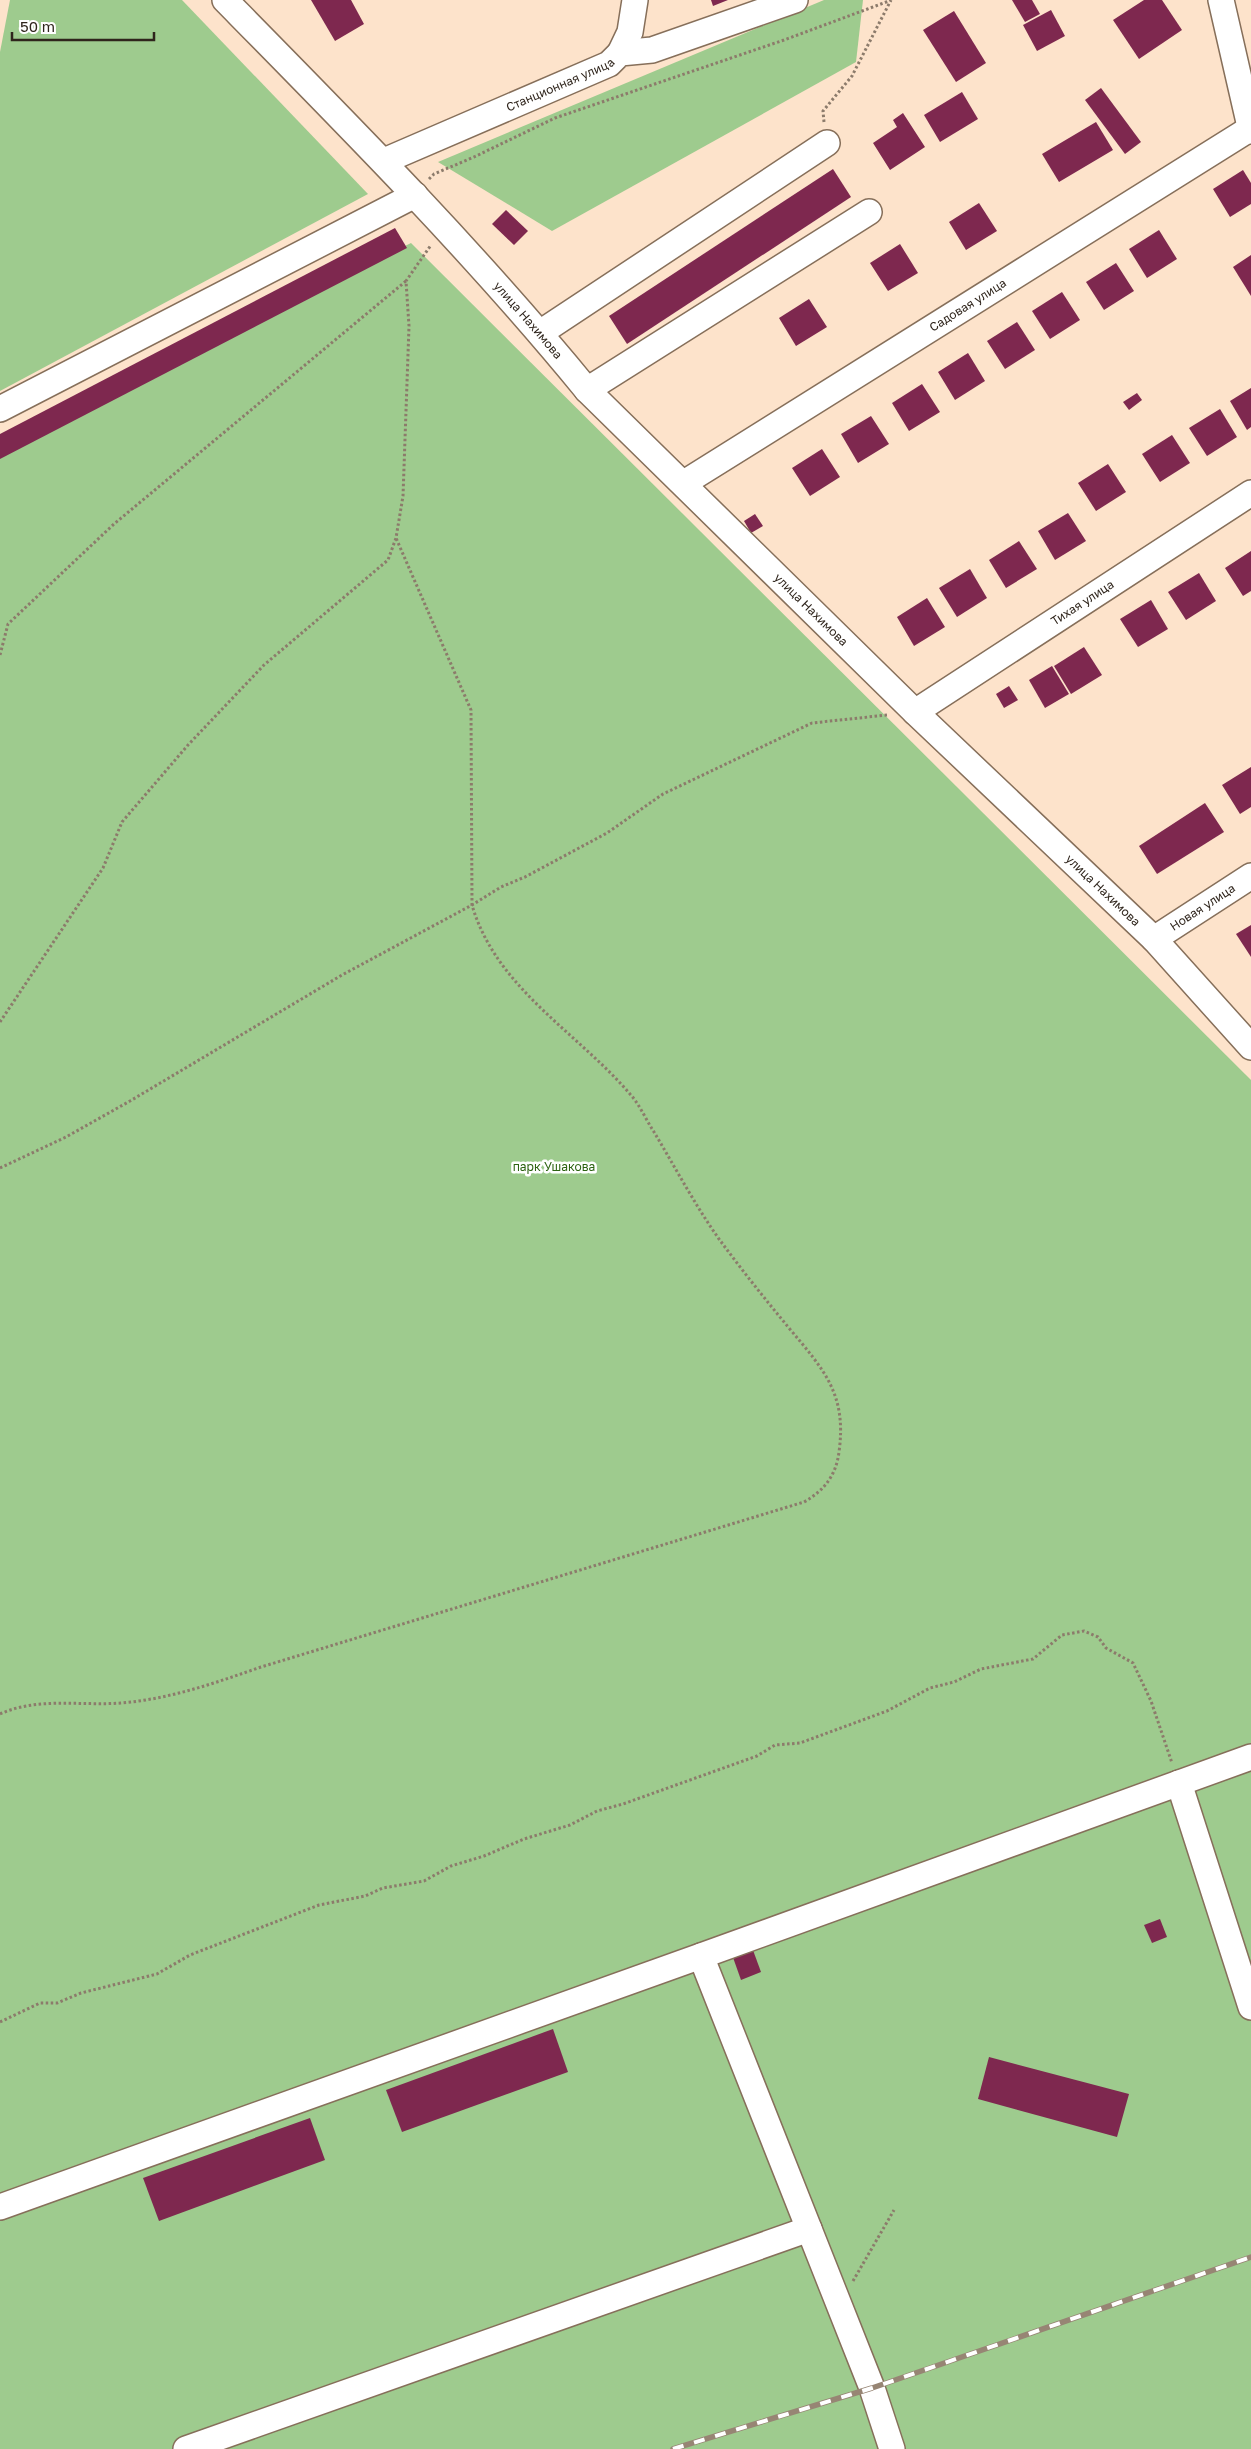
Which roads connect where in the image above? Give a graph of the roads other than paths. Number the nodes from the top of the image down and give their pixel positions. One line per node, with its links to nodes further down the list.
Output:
1 (225, 0): 8 (street, улица Нахимова)
2 (634, 0): 5 (street)
3 (795, 0): 5 (street, Станционная улица)
4 (1221, 0): 6 (street)
5 (620, 53): 8 (street, Станционная улица)
6 (1251, 129): 14 (street, Садовая улица)
7 (827, 143): 11 (street)
8 (384, 162): 9 (street, улица Нахимова)
9 (415, 195): 11 (street, улица Нахимова); 13 (street)
10 (869, 212): 12 (street)
11 (540, 333): 12 (street, улица Нахимова)
12 (587, 390): 14 (street, улица Нахимова)
13 (0, 409)
14 (684, 483): 16 (street, улица Нахимова)
15 (1251, 493): 16 (street, Тихая улица)
16 (915, 712): 18 (street, улица Нахимова)
17 (1251, 876): 18 (street, Новая улица)
18 (1154, 938): 19 (street, улица Нахимова)
19 (1251, 1047)
20 (1251, 1757): 21 (street)
21 (1179, 1783): 22 (street); 23 (street)
22 (701, 1956): 24 (street); 25 (street)
23 (1251, 2007)
24 (0, 2207)
25 (809, 2229): 26 (street); 27 (street)
26 (186, 2449)
27 (892, 2449)

